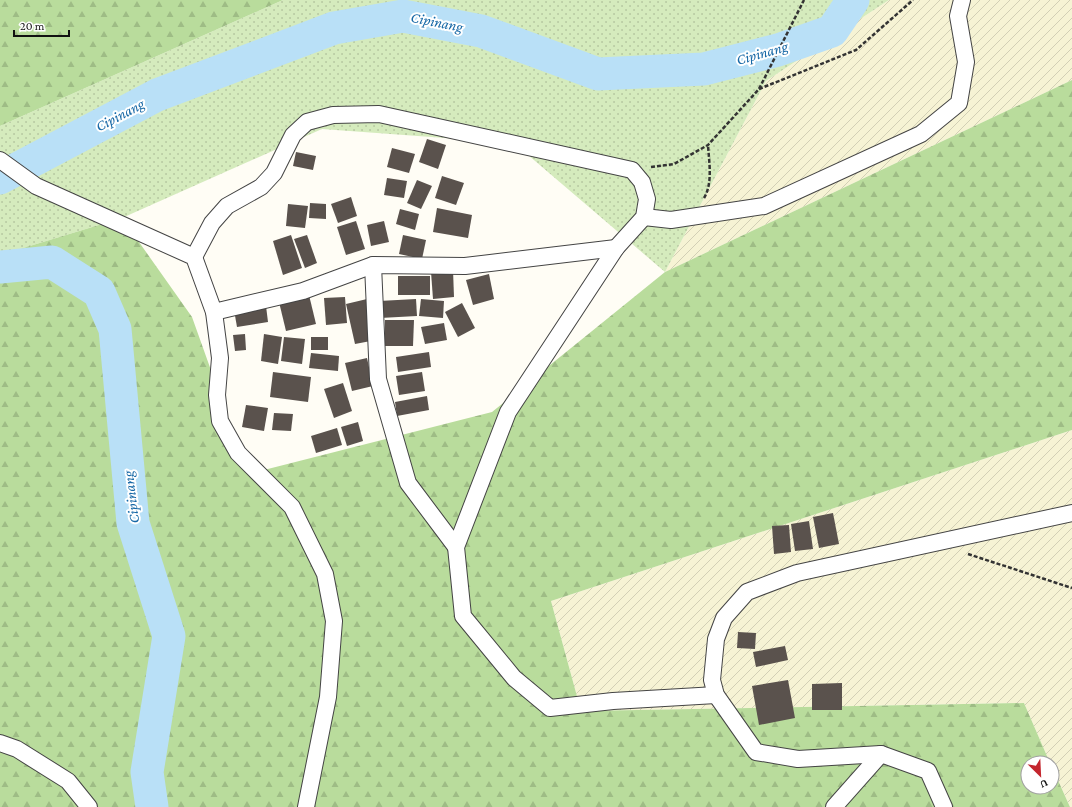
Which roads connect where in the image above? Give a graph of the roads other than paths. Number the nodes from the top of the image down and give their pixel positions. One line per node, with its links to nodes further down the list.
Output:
1 (962, 0): 3 (street)
2 (0, 160): 5 (street)
3 (644, 217): 4 (street); 5 (street)
4 (616, 248): 6 (street); 9 (street)
5 (194, 257): 7 (street)
6 (374, 265): 7 (street); 9 (street)
7 (214, 312): 14 (street)
8 (1072, 513): 10 (street)
9 (456, 547): 10 (street)
10 (716, 695): 12 (street)
11 (0, 743): 13 (street)
12 (881, 754): 15 (street); 16 (street)
13 (89, 807)
14 (306, 807)
15 (834, 807)
16 (944, 807)

